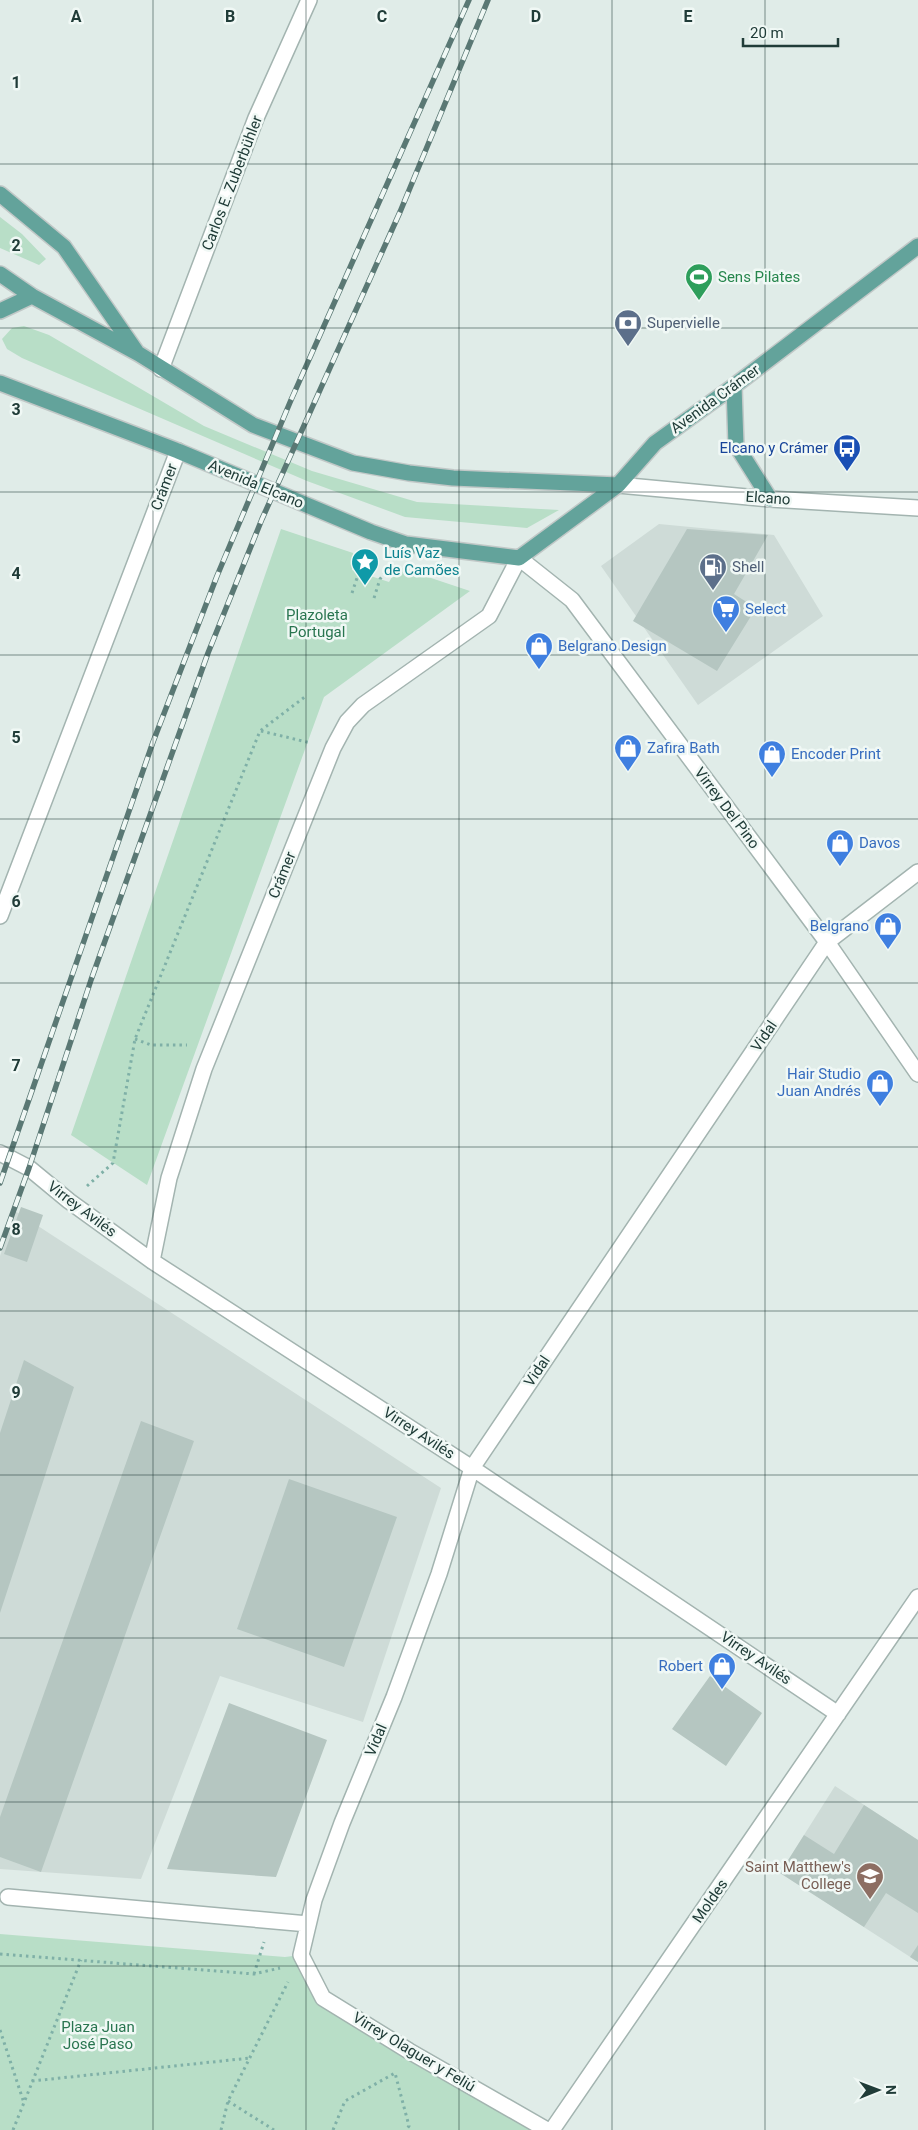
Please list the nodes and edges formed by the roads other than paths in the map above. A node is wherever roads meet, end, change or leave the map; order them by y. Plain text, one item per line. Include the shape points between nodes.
1 (309, 0) edge
2 (0, 194) edge
3 (918, 246) edge
4 (0, 274) edge
5 (32, 296) junction
6 (0, 311) edge
7 (139, 354) junction
8 (161, 369) junction
9 (0, 383) edge
10 (734, 386) junction
11 (178, 451) junction
12 (618, 486) junction
13 (770, 499) junction
14 (918, 508) edge
15 (519, 558) junction
16 (918, 872) edge
17 (0, 916) edge
18 (827, 942) junction
19 (918, 1074) edge
20 (0, 1153) edge
21 (152, 1261) junction
22 (472, 1468) junction
23 (918, 1597) edge
24 (838, 1714) junction
25 (8, 1897) dead end
26 (308, 1924) junction
27 (299, 1959) joint
28 (547, 2130) edge
29 (552, 2130) edge

1 - 8 street, Carlos E. Zuberbühler via 256,118
2 - 7 main road via 64,247
3 - 10 main road, Avenida Crámer
4 - 5 main road
5 - 6 main road
5 - 7 main road
7 - 8 main road
8 - 12 main road via 253,425 353,463 409,474 453,478
9 - 11 main road, Avenida Elcano
10 - 12 main road, Avenida Crámer via 656,443
10 - 13 main road via 736,445
11 - 15 main road, Avenida Elcano via 406,544
11 - 17 street, Crámer
12 - 13 street, Elcano
12 - 15 main road, Avenida Crámer
13 - 14 street, Elcano
15 - 18 street, Virrey Del Pino via 572,600
15 - 21 street, Crámer via 489,616 363,705 347,722 333,748 204,1069 169,1178
16 - 18 street, Vidal
18 - 19 street, Virrey Del Pino
18 - 22 street, Vidal
20 - 21 street, Virrey Avilés via 29,1168
21 - 22 street, Virrey Avilés
22 - 24 street, Virrey Avilés
22 - 26 street, Vidal via 436,1582 394,1697 342,1823
23 - 24 street, Moldes
24 - 29 street, Moldes
25 - 26 street
26 - 27 street, Vidal
27 - 28 street, Virrey Olaguer y Feliú via 323,1998

